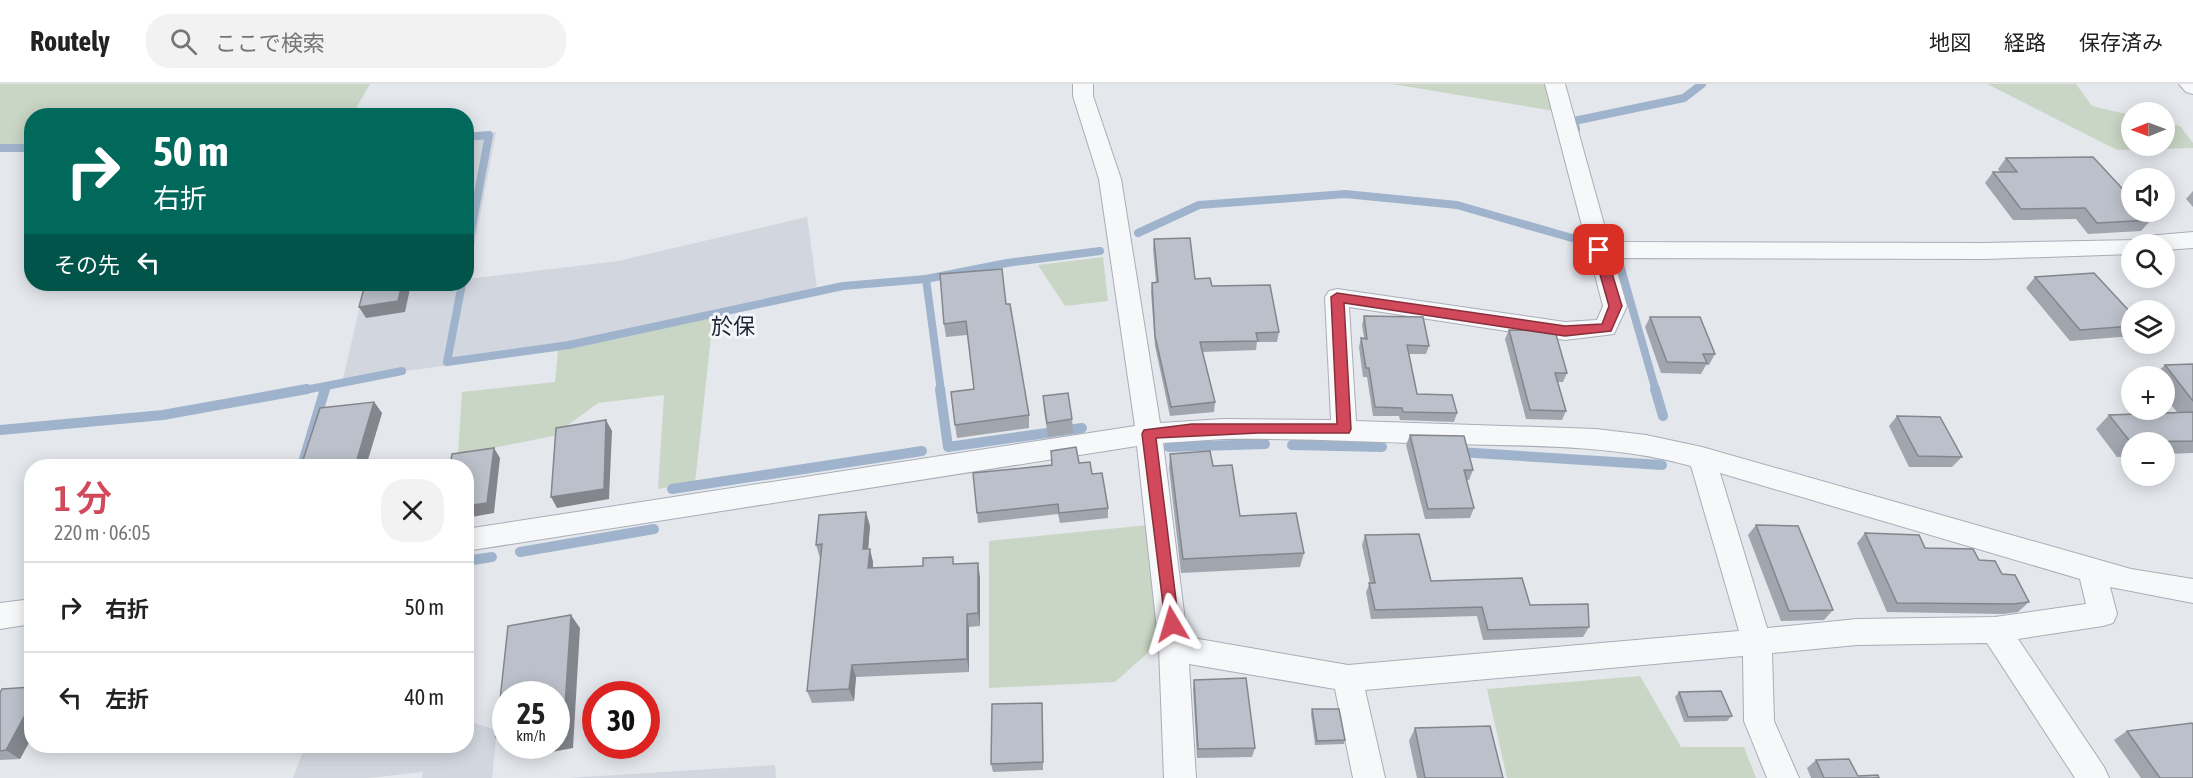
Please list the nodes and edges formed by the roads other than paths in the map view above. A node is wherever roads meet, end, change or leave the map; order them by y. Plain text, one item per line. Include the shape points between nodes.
1 (1083, 84) edge
2 (1555, 84) edge
3 (2189, 84) edge
4 (2193, 88) edge
5 (2193, 240) edge
6 (2175, 242) edge
7 (2121, 246) edge
8 (1599, 250) junction
9 (1344, 429) junction
10 (1149, 434) junction
11 (1702, 457) junction
12 (474, 539) edge
13 (2092, 570) junction
14 (2193, 591) edge
15 (24, 614) edge
16 (1, 621) edge
17 (1995, 630) junction
18 (1757, 642) junction
19 (1174, 648) junction
20 (1348, 678) junction
21 (1180, 778) edge
22 (1369, 778) edge
23 (1783, 778) edge
24 (2093, 778) edge

1 - 10 street via 1083,96 1110,179
2 - 8 street
3 - 4 street
5 - 6 street
7 - 8 street via 1985,251
8 - 9 street via 1616,306 1606,328 1565,331 1337,297
9 - 10 street via 1192,429
9 - 11 street via 1587,437
10 - 12 street
10 - 19 street
11 - 13 street
11 - 18 street
13 - 14 street
13 - 17 street via 2103,614
15 - 16 street
17 - 18 street via 1857,632
17 - 24 street
18 - 20 street
18 - 23 street via 1759,721
19 - 20 street
19 - 21 street
20 - 22 street

